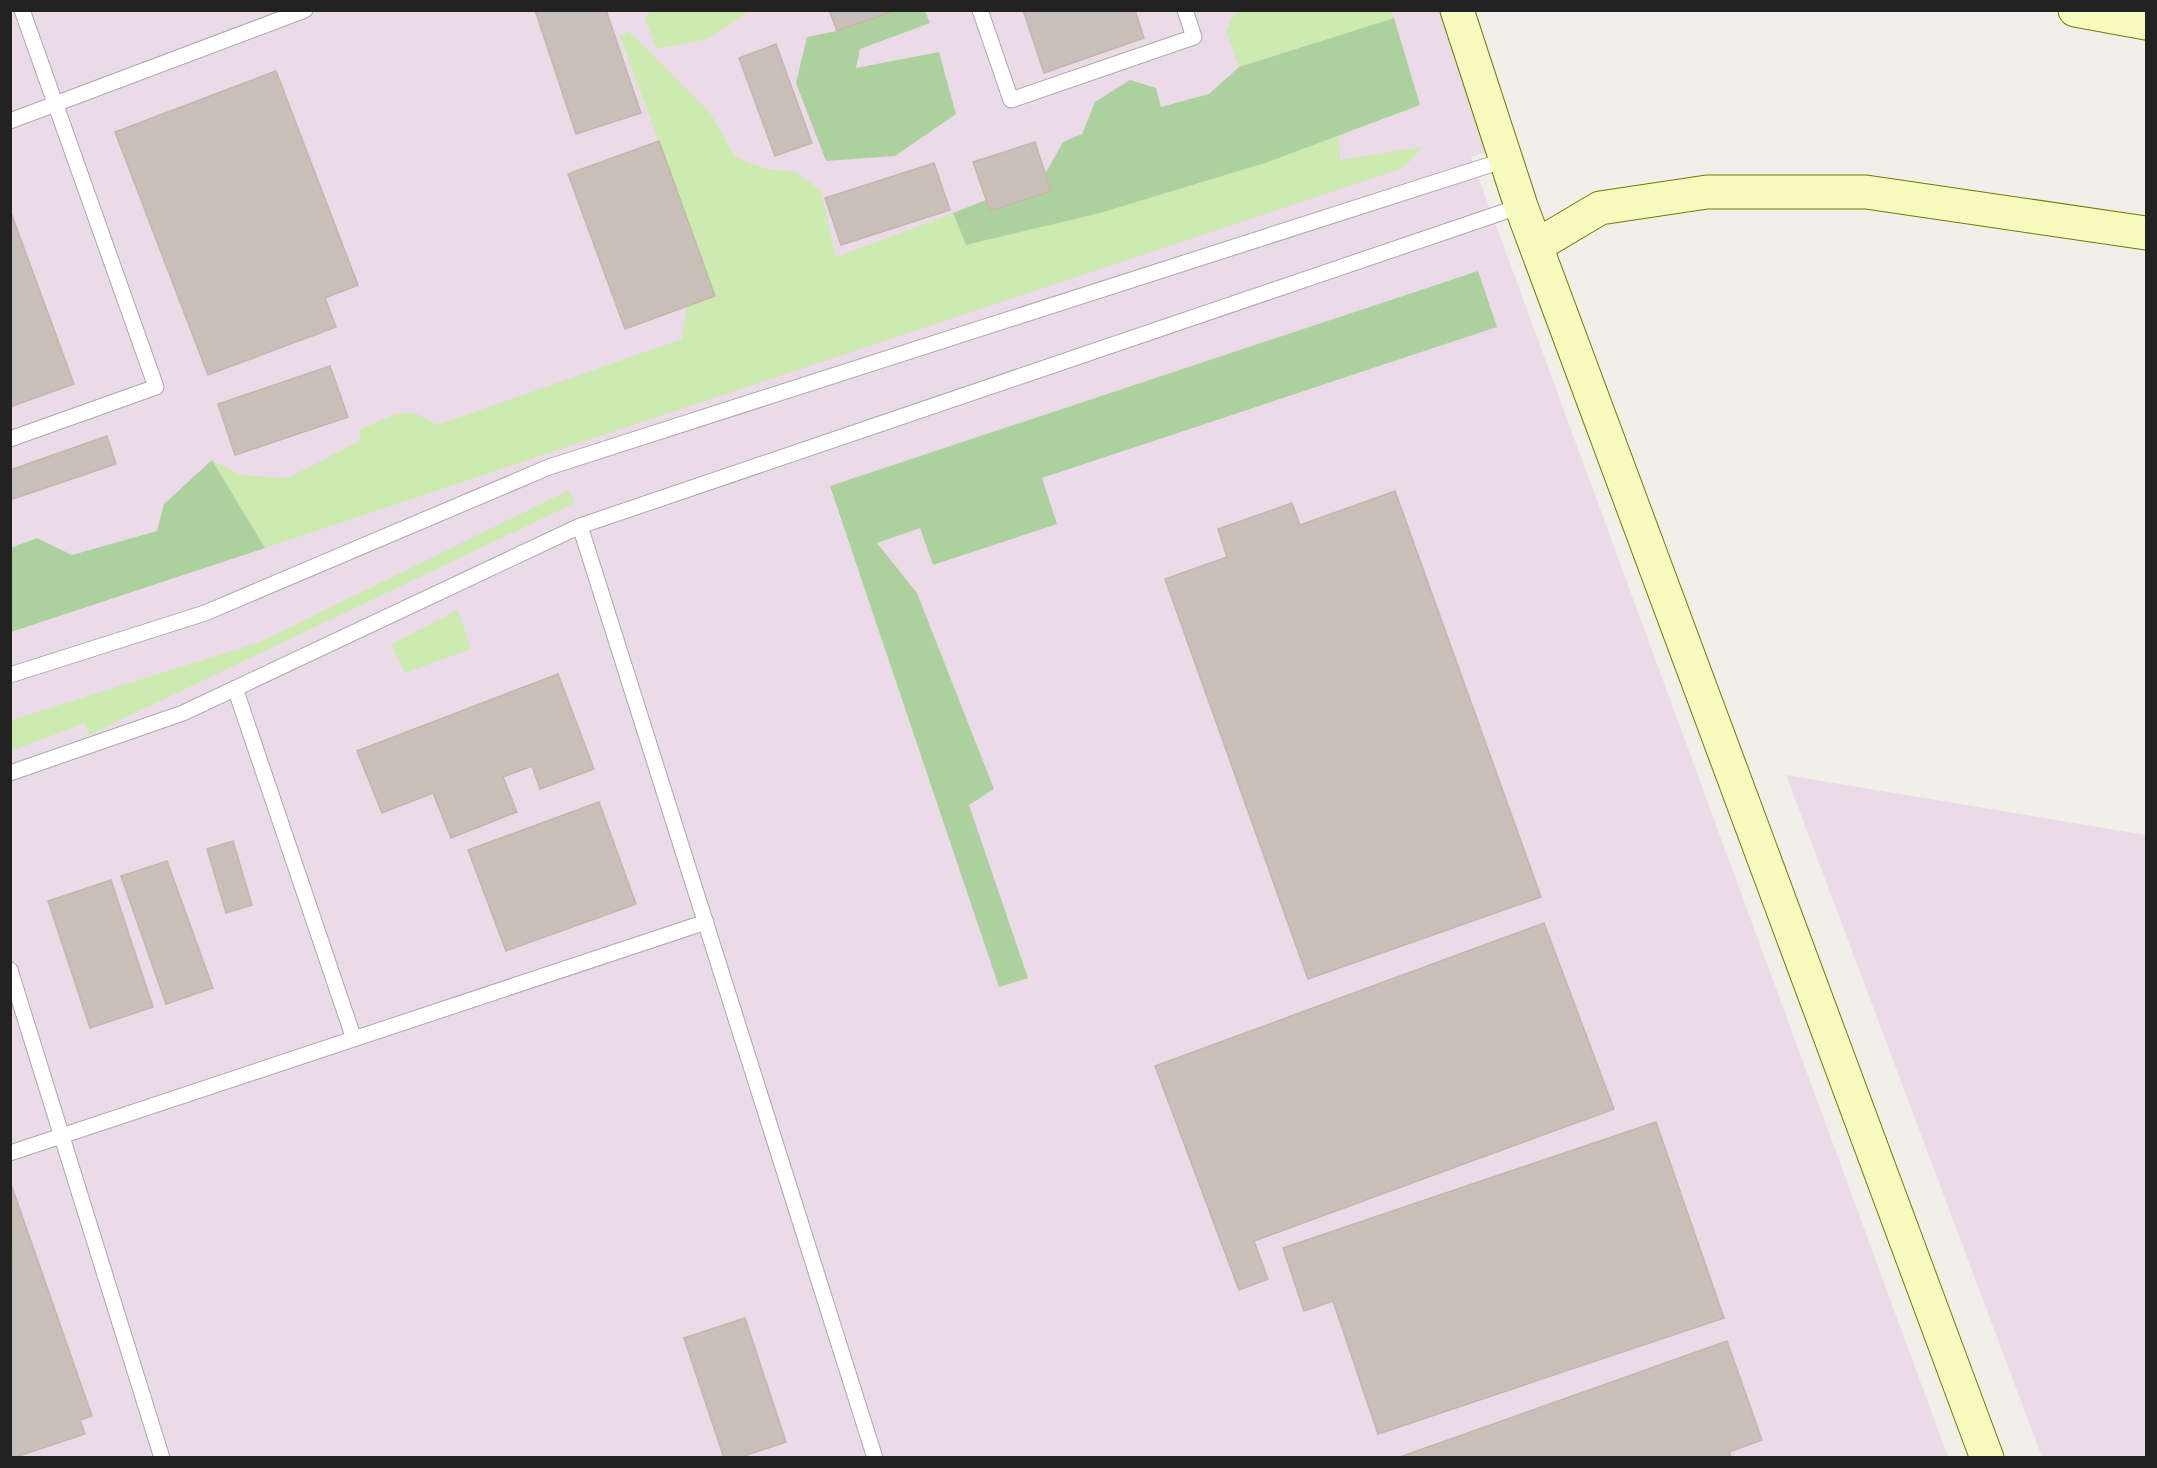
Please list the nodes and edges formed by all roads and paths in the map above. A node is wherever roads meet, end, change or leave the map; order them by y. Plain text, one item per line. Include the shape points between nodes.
1 (22, 10) edge
2 (305, 10) edge
3 (980, 10) edge
4 (1185, 10) edge
5 (2075, 10) edge
6 (1466, 13) edge
7 (2146, 23) edge
8 (55, 104) junction
9 (10, 121) edge
10 (1505, 160) junction
11 (1521, 206) junction
12 (2146, 233) edge
13 (1536, 246) junction
14 (10, 439) edge
15 (580, 526) junction
16 (10, 675) edge
17 (236, 688) junction
18 (10, 773) edge
19 (706, 922) junction
20 (10, 970) edge
21 (354, 1039) junction
22 (62, 1136) junction
23 (10, 1153) edge
24 (162, 1458) edge
25 (875, 1458) edge
26 (1987, 1458) edge

1 - 8 lane
2 - 8 lane
3 - 4 lane via 1011,100 1194,37
5 - 7 street
6 - 10 street
8 - 9 lane
8 - 14 lane via 156,387
10 - 11 street
10 - 16 lane via 549,467 205,613
11 - 13 street
11 - 15 lane
12 - 13 street via 1866,192 1707,192 1600,208
13 - 26 street
15 - 17 lane
15 - 19 lane
17 - 18 lane via 183,713
17 - 21 lane
19 - 21 lane
19 - 25 lane
20 - 22 lane
21 - 22 lane
22 - 23 lane
22 - 24 lane

